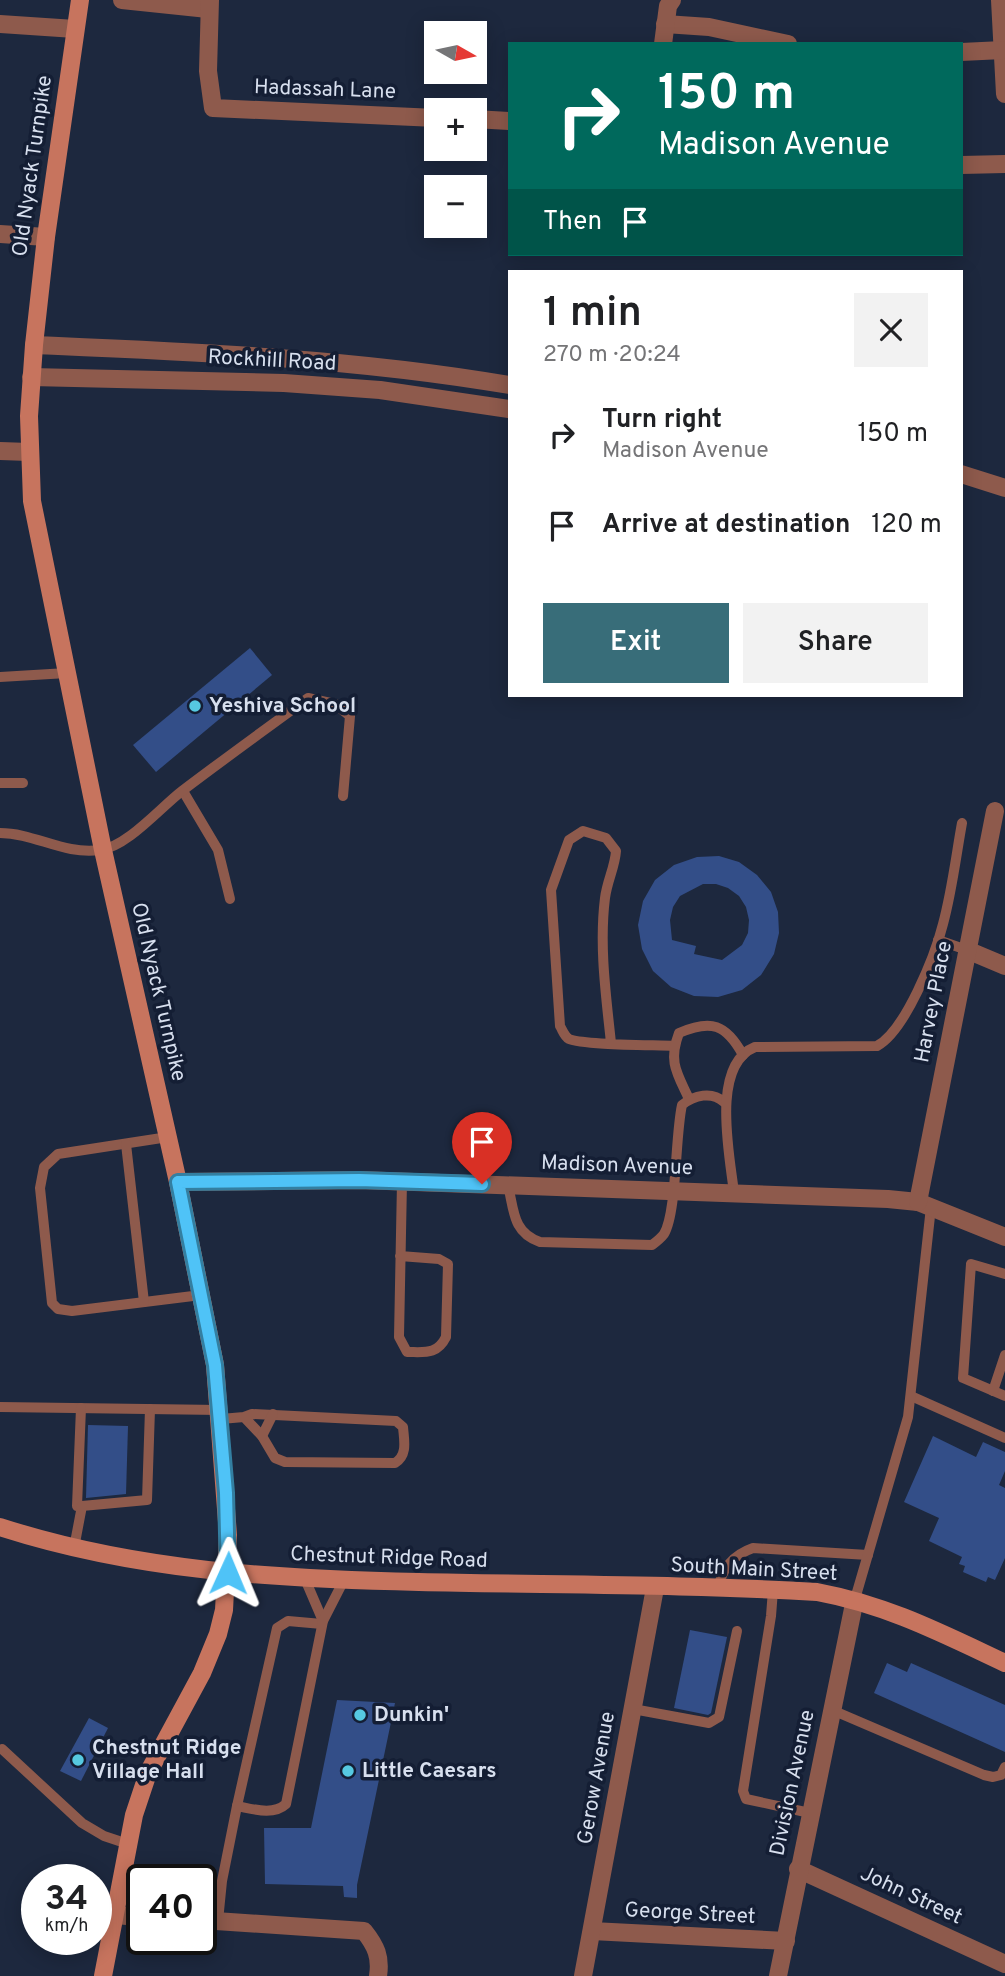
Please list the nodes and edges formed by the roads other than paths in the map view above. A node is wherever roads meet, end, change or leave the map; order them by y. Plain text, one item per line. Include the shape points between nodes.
1 (80, 0) edge
2 (122, 0) edge
3 (672, 0) edge
4 (1000, 0) edge
5 (209, 4) edge
6 (0, 24) edge
7 (665, 24) junction
8 (75, 29) junction
9 (663, 42) edge
10 (779, 42) edge
11 (1003, 50) edge
12 (963, 52) edge
13 (1005, 94) edge
14 (424, 117) edge
15 (487, 120) edge
16 (508, 121) edge
17 (1005, 164) edge
18 (963, 165) edge
19 (0, 234) edge
20 (46, 237) junction
21 (34, 345) junction
22 (31, 377) junction
23 (508, 384) edge
24 (508, 409) edge
25 (0, 451) edge
26 (29, 452) junction
27 (963, 475) edge
28 (1005, 488) edge
29 (67, 673) junction
30 (0, 677) edge
31 (0, 783) edge
32 (23, 783) dead end
33 (183, 791) junction
34 (343, 796) dead end
35 (995, 811) dead end
36 (962, 823) dead end
37 (0, 833) edge
38 (103, 850) junction
39 (230, 899) dead end
40 (938, 940) junction
41 (967, 950) junction
42 (1005, 966) edge
43 (611, 1043) junction
44 (674, 1046) junction
45 (743, 1055) junction
46 (685, 1102) junction
47 (724, 1102) junction
48 (168, 1137) junction
49 (126, 1144) junction
50 (178, 1182) junction
51 (402, 1182) junction
52 (508, 1185) junction
53 (672, 1191) junction
54 (734, 1193) junction
55 (925, 1205) junction
56 (1005, 1237) edge
57 (400, 1256) junction
58 (1005, 1274) edge
59 (201, 1295) junction
60 (144, 1302) junction
61 (1005, 1355) edge
62 (993, 1391) junction
63 (911, 1396) junction
64 (1005, 1396) edge
65 (0, 1407) edge
66 (81, 1408) junction
67 (150, 1409) junction
68 (273, 1414) junction
69 (221, 1415) junction
70 (244, 1417) junction
71 (262, 1436) junction
72 (1005, 1438) edge
73 (82, 1506) junction
74 (0, 1527) edge
75 (74, 1548) junction
76 (868, 1555) junction
77 (228, 1573) junction
78 (305, 1579) junction
79 (344, 1580) junction
80 (655, 1588) junction
81 (718, 1589) junction
82 (773, 1590) junction
83 (855, 1599) junction
84 (323, 1622) junction
85 (737, 1631) dead end
86 (1005, 1663) edge
87 (633, 1709) junction
88 (832, 1710) junction
89 (2, 1749) dead end
90 (1003, 1771) edge
91 (237, 1806) junction
92 (810, 1813) junction
93 (128, 1844) junction
94 (798, 1869) junction
95 (217, 1897) edge
96 (113, 1915) junction
97 (126, 1916) edge
98 (217, 1920) edge
99 (592, 1931) junction
100 (786, 1941) junction
101 (1005, 1964) edge
102 (103, 1976) edge
103 (377, 1976) edge
104 (583, 1976) edge
105 (778, 1976) edge

1 - 8 street, Old Nyack Turnpike
2 - 5 street
3 - 7 street
4 - 11 street
5 - 14 street, Hadassah Lane via 208,71 213,108
6 - 8 street
7 - 9 street
7 - 10 street via 709,27
8 - 20 street, Old Nyack Turnpike
11 - 12 street
11 - 13 street
15 - 16 street
17 - 18 street
19 - 20 street
20 - 21 street, Old Nyack Turnpike
21 - 22 street, Old Nyack Turnpike
21 - 23 street, Rockhill Road via 286,357
22 - 24 street, Rockhill Road via 284,383 380,390
22 - 26 street, Old Nyack Turnpike
25 - 26 street
26 - 29 street, Old Nyack Turnpike via 32,501
27 - 28 street
29 - 30 lane
29 - 38 street, Old Nyack Turnpike
31 - 32 lane
33 - 34 lane via 308,698 335,704 350,716
33 - 38 lane via 140,829
33 - 39 lane via 218,850
35 - 41 street, Harvey Place
36 - 40 lane
37 - 38 lane via 64,850
38 - 48 street, Old Nyack Turnpike
40 - 41 lane
40 - 45 lane via 889,1040 877,1046 755,1047
41 - 42 street
41 - 55 street, Harvey Place
43 - 43 lane via 574,1041 560,1026 551,890 569,840 583,831 606,838 616,850 604,923
43 - 44 lane
44 - 45 lane via 679,1033 701,1024 721,1028
44 - 46 lane
45 - 47 lane
46 - 47 lane via 711,1096
46 - 53 lane
47 - 54 lane
48 - 49 lane
48 - 50 street, Old Nyack Turnpike
49 - 60 lane
49 - 60 lane via 58,1154 44,1167 40,1188 52,1303 58,1310 72,1311
50 - 51 street, Madison Avenue
50 - 59 street, Old Nyack Turnpike
51 - 52 street, Madison Avenue
51 - 57 lane
52 - 53 street, Madison Avenue
52 - 53 lane via 517,1224 525,1237 540,1242 652,1245 663,1235 670,1217
53 - 54 street, Madison Avenue
54 - 55 street, Madison Avenue via 888,1199
55 - 56 street, Madison Avenue
55 - 63 lane
57 - 57 lane via 399,1337 407,1352 433,1352 446,1337 448,1264
58 - 62 lane via 971,1264 963,1378
59 - 60 lane
59 - 69 street, Old Nyack Turnpike
61 - 62 lane
62 - 64 lane
63 - 72 lane
63 - 76 lane
65 - 66 lane
66 - 67 lane
66 - 73 lane via 77,1506
67 - 69 lane
67 - 73 lane via 147,1500
68 - 70 lane
68 - 71 lane
68 - 71 lane via 396,1421 403,1427 405,1446 395,1463 285,1462 275,1458
69 - 70 lane
69 - 77 street, Old Nyack Turnpike
70 - 71 lane
73 - 75 lane
74 - 75 street, Chestnut Ridge Road
75 - 77 street, Chestnut Ridge Road
76 - 81 lane via 753,1548 740,1552 727,1565
76 - 83 lane
77 - 78 street, Chestnut Ridge Road
77 - 93 street, Old Nyack Turnpike via 214,1643 148,1773
78 - 79 street, Chestnut Ridge Road
78 - 84 lane
79 - 80 street, Chestnut Ridge Road
79 - 84 lane
80 - 81 street, South Main Street
80 - 87 street, Gerow Avenue
81 - 82 street, South Main Street
82 - 83 street, South Main Street
82 - 92 lane via 743,1791 746,1799
83 - 86 street, South Main Street via 893,1611
83 - 88 street, Division Avenue
84 - 91 lane via 288,1621 277,1628
84 - 91 lane via 286,1804 270,1811
85 - 87 lane via 719,1717 709,1723
87 - 99 street, Gerow Avenue
88 - 90 lane via 984,1775 993,1777
88 - 92 street, Division Avenue
89 - 93 lane via 82,1823
91 - 95 lane
92 - 94 street, Division Avenue
93 - 96 street, Old Nyack Turnpike
94 - 100 street, Division Avenue
94 - 101 street, John Street
96 - 97 street
96 - 102 street, Old Nyack Turnpike
98 - 103 street via 364,1931 377,1947
99 - 100 street, George Street
99 - 104 street, Gerow Avenue
100 - 105 street, Division Avenue

